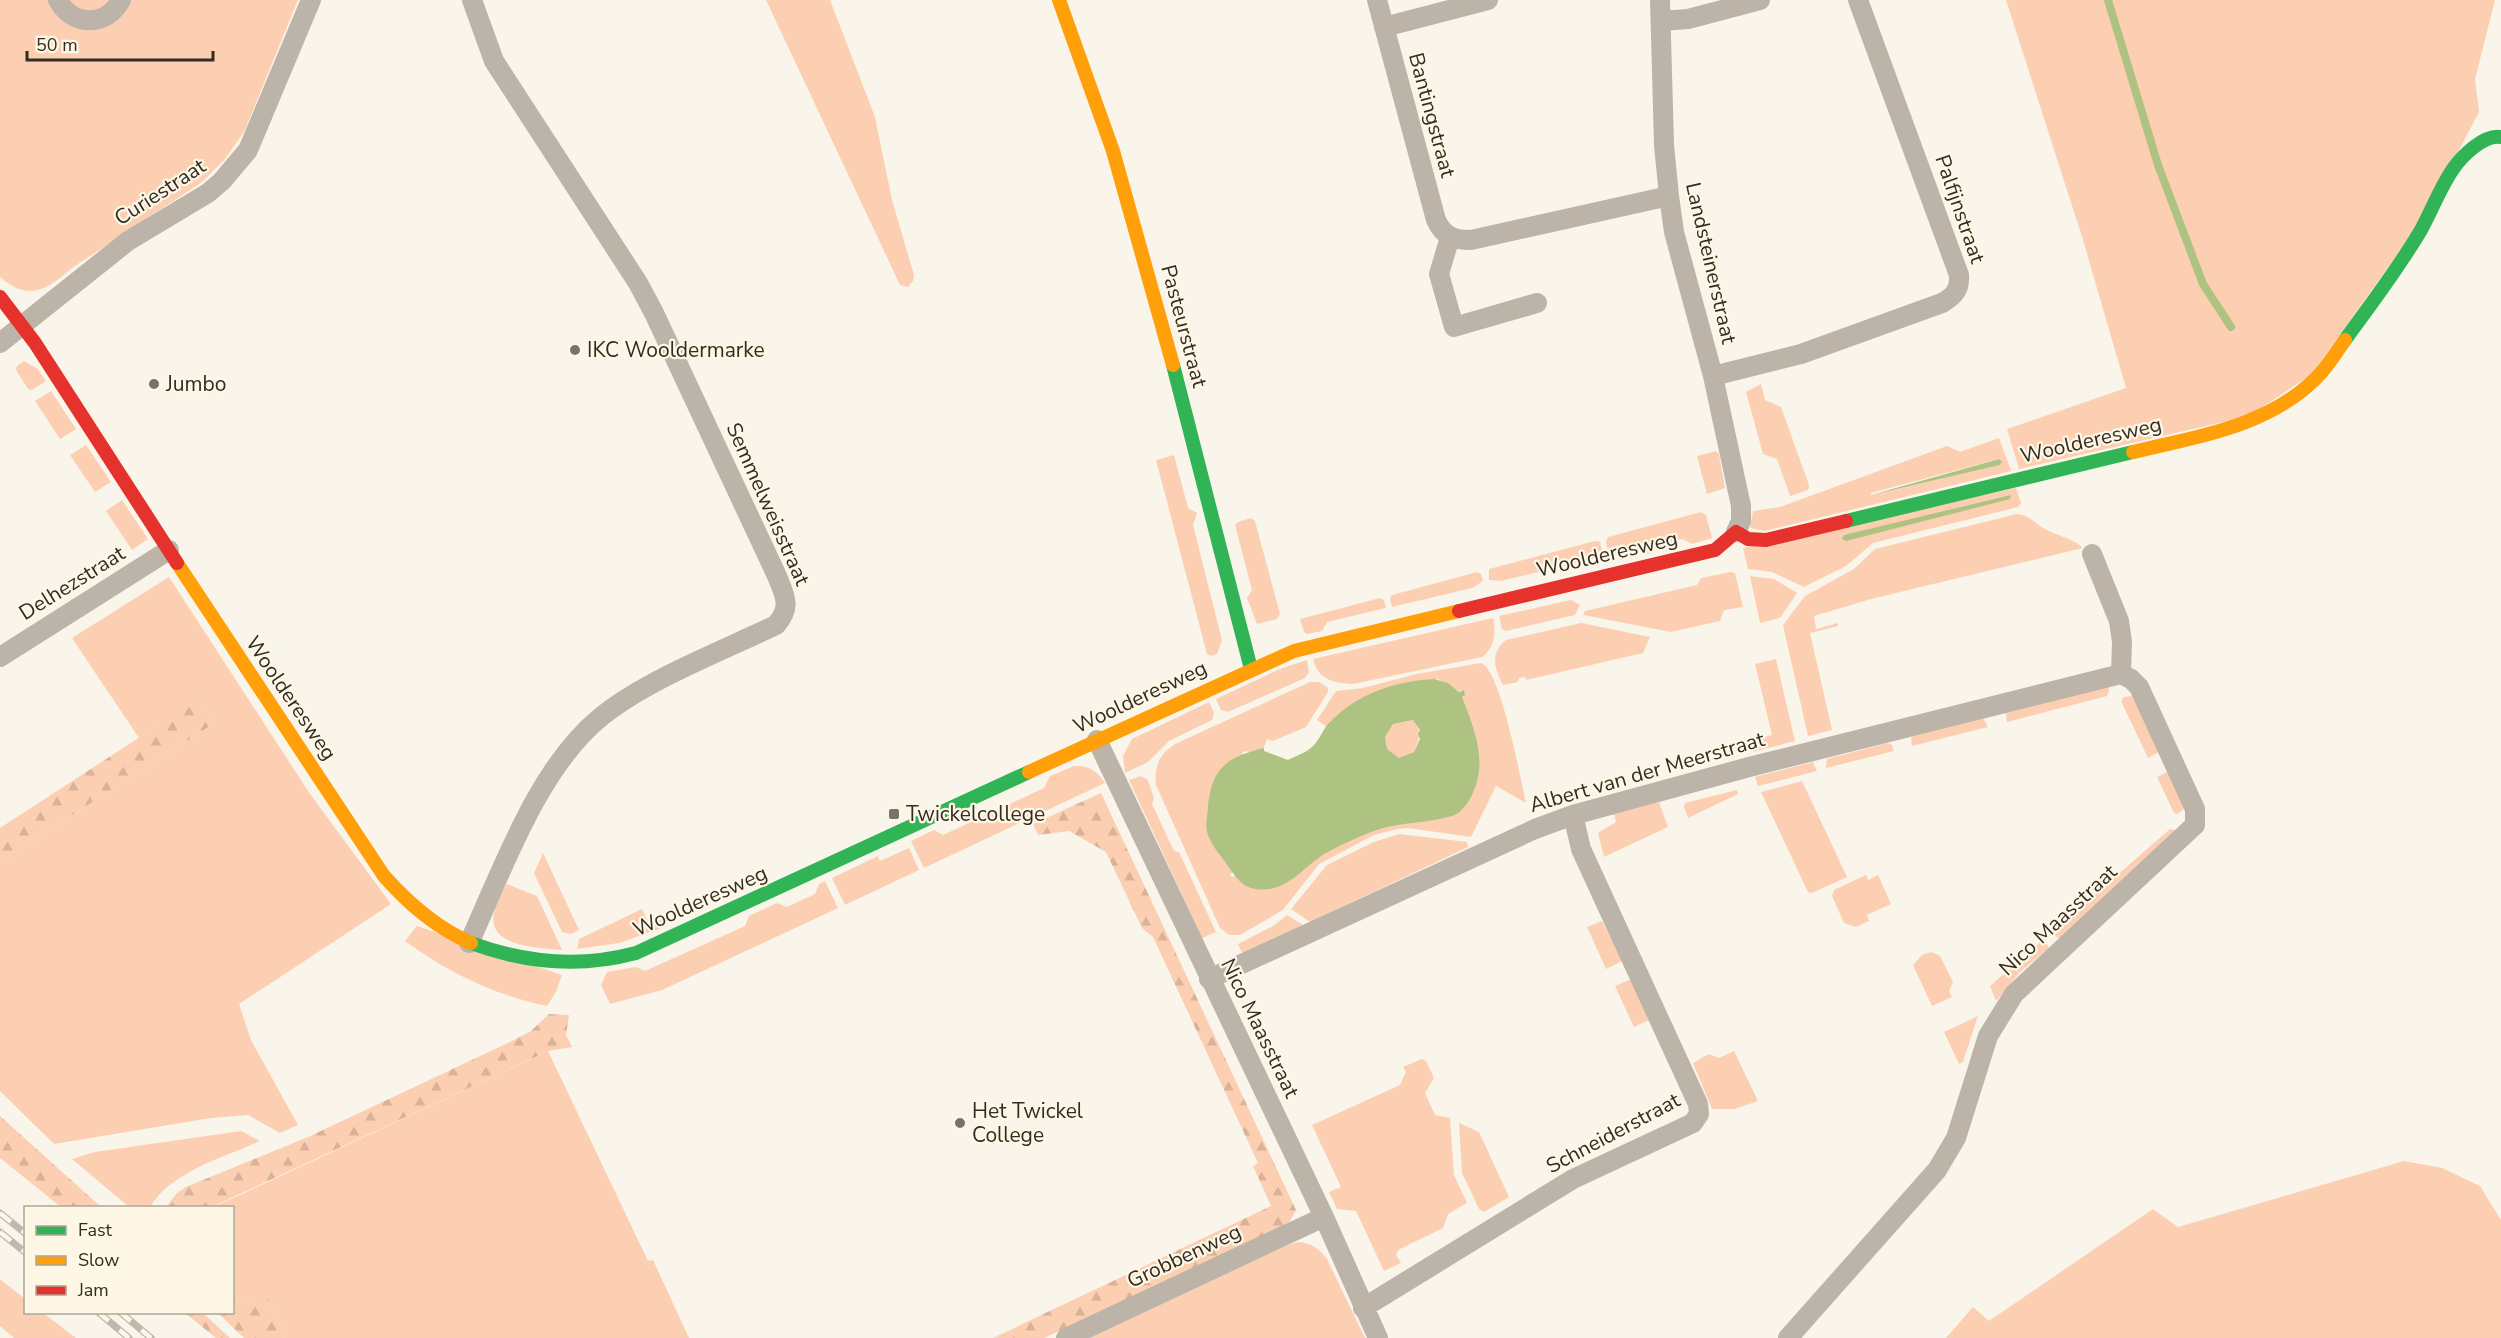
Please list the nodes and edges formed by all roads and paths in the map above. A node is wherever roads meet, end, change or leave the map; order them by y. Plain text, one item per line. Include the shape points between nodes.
1 (58, 0) edge
2 (121, 0) edge
3 (311, 0) edge
4 (472, 0) edge
5 (1059, 0) edge
6 (1377, 0) edge
7 (1488, 0) edge
8 (1660, 0) edge
9 (1760, 0) edge
10 (1858, 0) edge
11 (1662, 21) junction
12 (1384, 27) junction
13 (2501, 137) edge
14 (1669, 196) junction
15 (1450, 237) junction
16 (0, 297) edge
17 (1538, 303) dead end
18 (23, 326) junction
19 (0, 343) edge
20 (1713, 376) junction
21 (1736, 532) junction
22 (170, 550) junction
23 (2092, 554) dead end
24 (0, 657) edge
25 (1251, 669) junction
26 (2121, 674) junction
27 (1097, 740) junction
28 (1573, 815) junction
29 (469, 943) junction
30 (1209, 979) junction
31 (1324, 1217) junction
32 (1363, 1308) junction
33 (1066, 1338) edge
34 (1378, 1338) edge
35 (1788, 1338) edge

1 - 2 street via 71,16 91,21 111,14
3 - 18 street, Curiestraat via 248,150 236,167 208,193 128,241
4 - 29 street, Semmelweisstraat via 494,61 649,303 777,576 786,606 776,625 641,690 604,714 575,743 535,799
5 - 25 street, Pasteurstraat via 1113,150 1180,389
6 - 12 street, Bantingstraat
7 - 12 street
8 - 11 street, Landsteinerstraat
9 - 11 street via 1688,19
10 - 20 street, Palfijnstraat via 1960,284 1952,297 1942,303 1864,333
11 - 14 street, Landsteinerstraat
12 - 15 street, Bantingstraat via 1436,220 1441,231
13 - 21 street, Woolderesweg via 2480,143 2464,156 2421,230 2360,319 2320,374 2283,405 2239,426 1766,540 1748,539
14 - 15 street via 1471,240
14 - 20 street, Landsteinerstraat via 1674,232
15 - 17 street via 1439,274 1454,327
16 - 18 street, Woolderesweg
18 - 19 street, Curiestraat
18 - 22 street, Woolderesweg
20 - 21 street, Landsteinerstraat via 1741,506
21 - 25 street, Woolderesweg via 1715,550 1308,647
22 - 24 street, Delhezstraat
22 - 29 street, Woolderesweg via 384,876 428,917
23 - 26 street via 2119,621
25 - 27 street, Woolderesweg
26 - 28 street, Albert van der Meerstraat
26 - 35 street, Nico Maasstraat via 2139,687 2195,809 2195,825 2013,994 1988,1036 1956,1138 1937,1170
27 - 29 street, Woolderesweg via 636,953 599,961 565,962 531,959
27 - 30 street, Nico Maasstraat
28 - 30 street, Albert van der Meerstraat via 1534,829
28 - 32 street, Schneiderstraat via 1581,849 1698,1104 1699,1114 1693,1123 1573,1179
30 - 31 street, Nico Maasstraat
31 - 32 street, Nico Maasstraat
31 - 33 street, Grobbenweg
32 - 34 street, Nico Maasstraat

